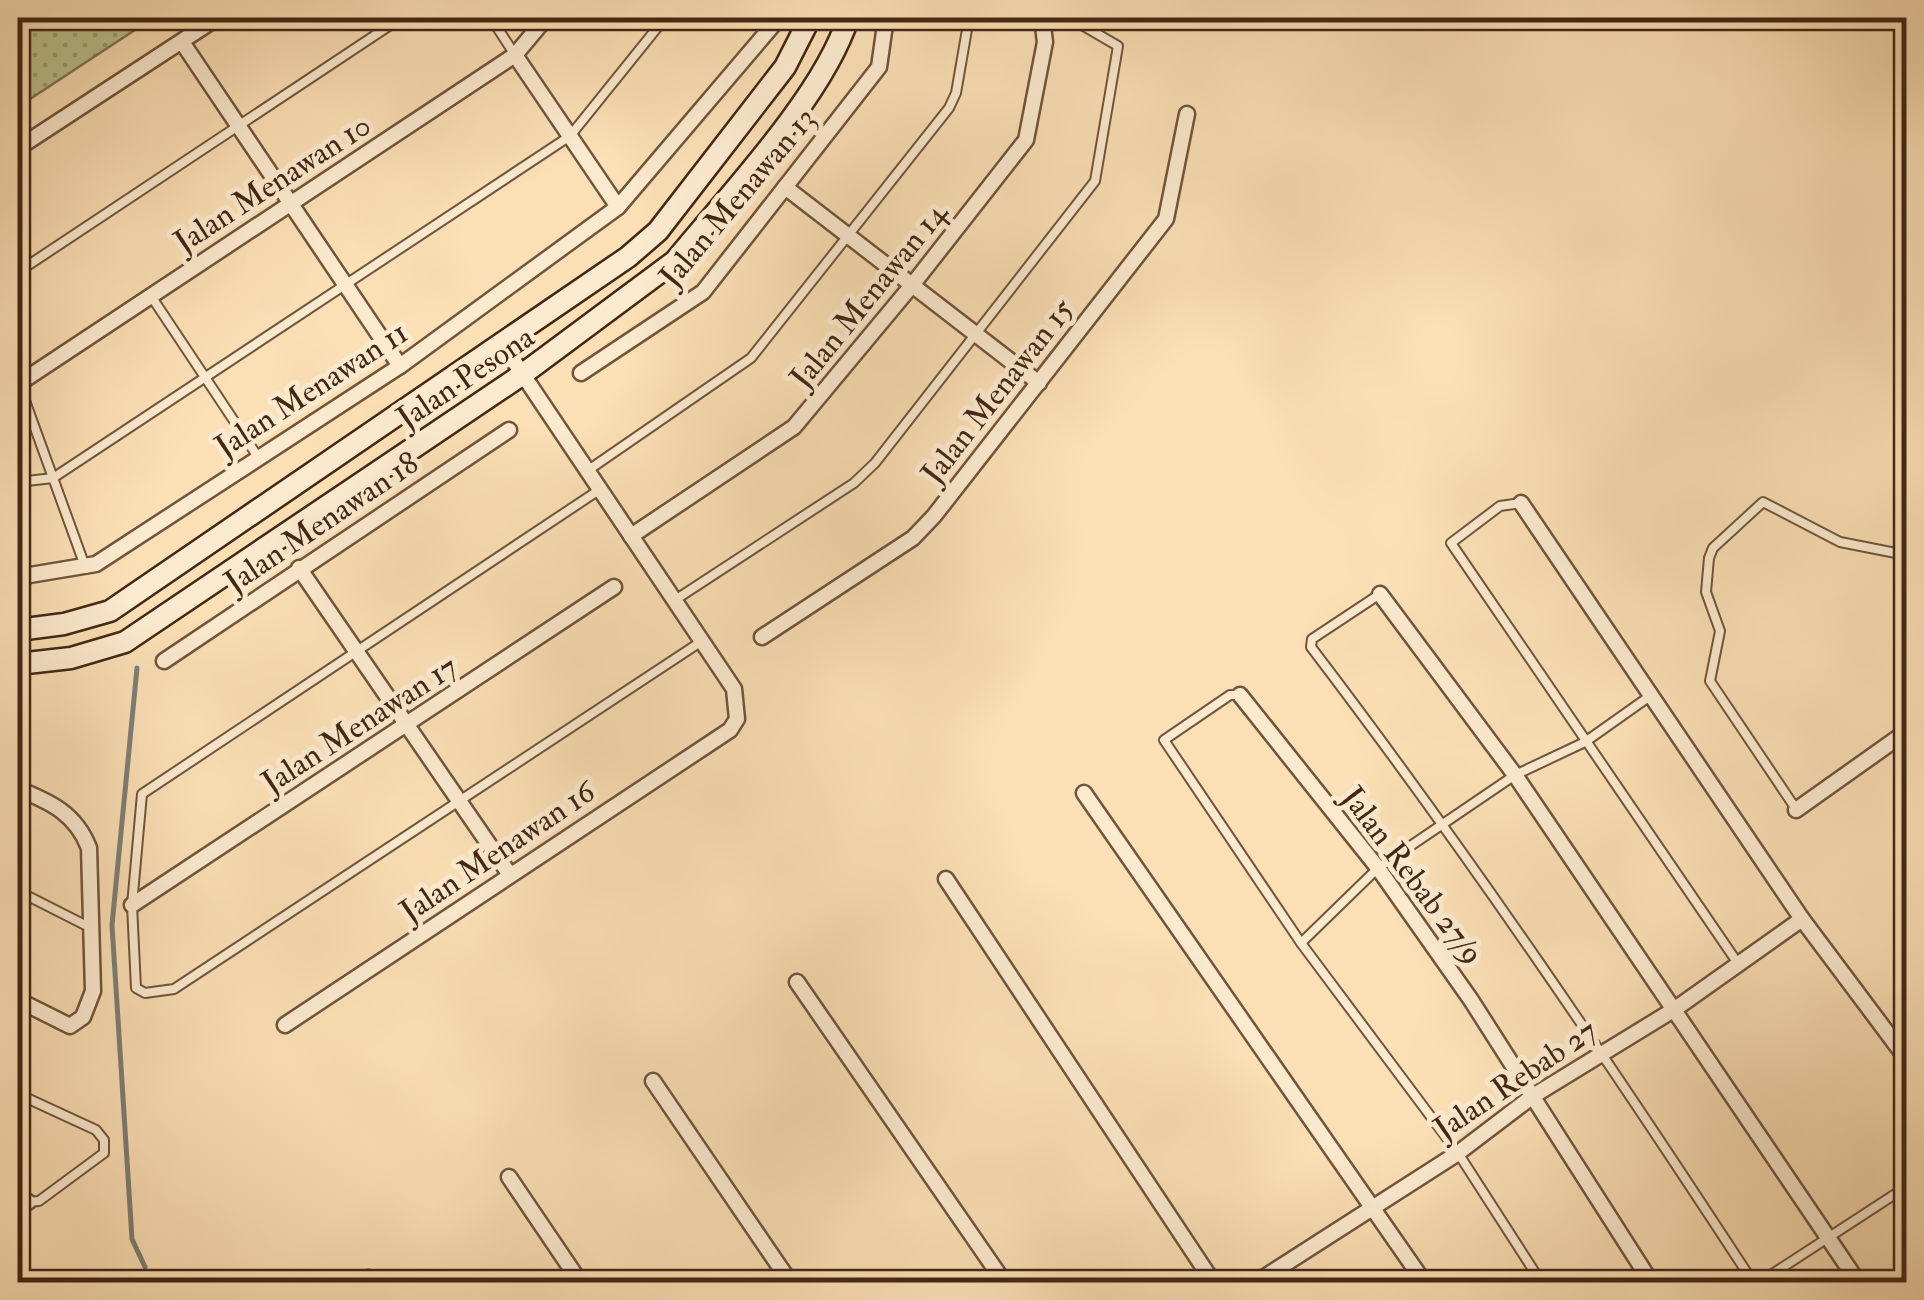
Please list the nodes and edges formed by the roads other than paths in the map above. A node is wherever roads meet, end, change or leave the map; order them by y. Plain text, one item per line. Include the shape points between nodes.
1 (217, 18) edge
2 (401, 18) edge
3 (491, 18) edge
4 (546, 18) edge
5 (665, 18) edge
6 (778, 18) edge
7 (810, 18) edge
8 (848, 18) edge
9 (886, 18) edge
10 (969, 18) edge
11 (1042, 18) edge
12 (1070, 18) edge
13 (182, 42) junction
14 (516, 55) junction
15 (1187, 114) dead end
16 (236, 126) junction
17 (570, 136) junction
18 (18, 148) edge
19 (784, 187) junction
20 (289, 205) junction
21 (618, 207) junction
22 (848, 235) junction
23 (18, 272) edge
24 (913, 284) junction
25 (343, 286) junction
26 (151, 296) junction
27 (975, 334) junction
28 (503, 345) junction
29 (400, 366) junction
30 (581, 373) dead end
31 (523, 374) junction
32 (205, 377) junction
33 (18, 382) edge
34 (1039, 384) junction
35 (509, 430) dead end
36 (258, 457) junction
37 (587, 470) junction
38 (53, 478) junction
39 (18, 482) edge
40 (600, 489) junction
41 (1521, 503) joint
42 (631, 536) junction
43 (1906, 555) edge
44 (299, 568) junction
45 (86, 570) junction
46 (18, 577) edge
47 (614, 587) dead end
48 (1380, 594) joint
49 (674, 600) junction
50 (18, 630) edge
51 (762, 636) dead end
52 (702, 641) junction
53 (355, 650) junction
54 (164, 661) dead end
55 (18, 664) edge
56 (1240, 694) joint
57 (1651, 696) junction
58 (408, 726) junction
59 (1906, 732) edge
60 (1585, 742) junction
61 (1514, 775) junction
62 (18, 789) edge
63 (1084, 793) dead end
64 (460, 801) junction
65 (1796, 810) joint
66 (1444, 822) junction
67 (1378, 868) junction
68 (510, 875) junction
69 (946, 879) dead end
70 (18, 892) edge
71 (132, 904) junction
72 (1802, 918) junction
73 (91, 928) junction
74 (1301, 943) junction
75 (1736, 962) junction
76 (797, 982) dead end
77 (18, 1000) edge
78 (1675, 1009) junction
79 (285, 1025) dead end
80 (1603, 1052) junction
81 (1906, 1058) edge
82 (652, 1081) dead end
83 (18, 1094) edge
84 (1534, 1096) junction
85 (1458, 1153) junction
86 (509, 1177) dead end
87 (1906, 1187) edge
88 (23, 1199) edge
89 (1372, 1204) junction
90 (1827, 1238) junction
91 (580, 1282) edge
92 (790, 1282) edge
93 (1004, 1282) edge
94 (1213, 1282) edge
95 (1257, 1282) edge
96 (1424, 1282) edge
97 (1541, 1282) edge
98 (1651, 1282) edge
99 (1756, 1282) edge
100 (1858, 1282) edge

1 - 13 street
2 - 16 lane
3 - 14 lane
4 - 14 street, Jalan Menawan 10
5 - 17 lane
6 - 21 street, Jalan Menawan 11
7 - 28 street, Jalan Pesona via 784,67 658,231
8 - 31 street, Jalan Pesona via 816,83 675,261
9 - 19 street, Jalan Menawan 13 via 879,67
10 - 22 lane via 954,100
11 - 24 street, Jalan Menawan 14 via 1045,42 1026,140
12 - 27 lane via 1118,46 1100,172
13 - 16 street
13 - 18 street
14 - 17 street
14 - 20 street, Jalan Menawan 10
15 - 34 street, Jalan Menawan 15 via 1166,219
16 - 20 street
16 - 23 lane
17 - 21 street
17 - 25 lane
19 - 22 street
19 - 30 street, Jalan Menawan 13 via 695,300
20 - 25 street
20 - 26 street, Jalan Menawan 10
21 - 29 street, Jalan Menawan 11
22 - 24 street
22 - 37 lane via 751,358
24 - 27 street
24 - 42 street, Jalan Menawan 14 via 794,427
25 - 29 street
25 - 32 lane
26 - 32 lane
26 - 33 street, Jalan Menawan 10
27 - 34 street
27 - 49 lane via 868,471
28 - 31 street
28 - 50 street, Jalan Pesona via 110,611
29 - 36 street, Jalan Menawan 11
31 - 37 street
31 - 55 street, Jalan Pesona via 125,642
32 - 36 lane
32 - 38 lane
33 - 38 lane
34 - 51 street, Jalan Menawan 15 via 913,538
35 - 44 street, Jalan Menawan 18
36 - 45 street, Jalan Menawan 11
37 - 40 street
38 - 39 lane
38 - 45 lane
40 - 42 street
40 - 53 lane
41 - 57 street
41 - 60 lane via 1500,506 1451,544
42 - 49 street
43 - 65 lane via 1840,542 1762,502 1714,548 1706,592 1720,631 1710,681
44 - 53 street
44 - 54 street, Jalan Menawan 18
45 - 46 street, Jalan Menawan 11
47 - 58 street, Jalan Menawan 17
48 - 61 street
48 - 66 lane via 1312,639 1311,647
49 - 52 street
52 - 64 lane
52 - 68 street, Jalan Menawan 16 via 734,689 737,720 730,730
53 - 58 street
53 - 71 lane via 142,794
56 - 67 street, Jalan Rebab 27/9
56 - 74 lane via 1164,740
57 - 60 lane
57 - 72 street
58 - 64 street
58 - 71 street, Jalan Menawan 17
59 - 65 street
60 - 61 lane
60 - 75 lane
61 - 66 lane
61 - 78 street
62 - 73 street via 81,826
63 - 89 street
64 - 68 street
64 - 71 lane via 174,989 136,988
66 - 67 lane
66 - 80 lane
67 - 74 lane
67 - 84 street, Jalan Rebab 27/9
68 - 79 street, Jalan Menawan 16
69 - 94 street
70 - 73 lane
72 - 75 street, Jalan Rebab 27
72 - 81 street
73 - 77 street via 93,991 83,1016 70,1026
74 - 85 lane
75 - 78 street, Jalan Rebab 27
76 - 93 street
78 - 80 street, Jalan Rebab 27
78 - 90 street
80 - 84 street, Jalan Rebab 27
80 - 99 lane
82 - 92 street
83 - 88 lane via 96,1130 104,1140 104,1153 39,1201
84 - 85 street, Jalan Rebab 27
84 - 98 street, Jalan Rebab 27/9
85 - 89 street, Jalan Rebab 27
85 - 97 lane
86 - 91 street
87 - 90 lane
89 - 95 street, Jalan Rebab 27
89 - 96 street
90 - 99 lane
90 - 100 street

